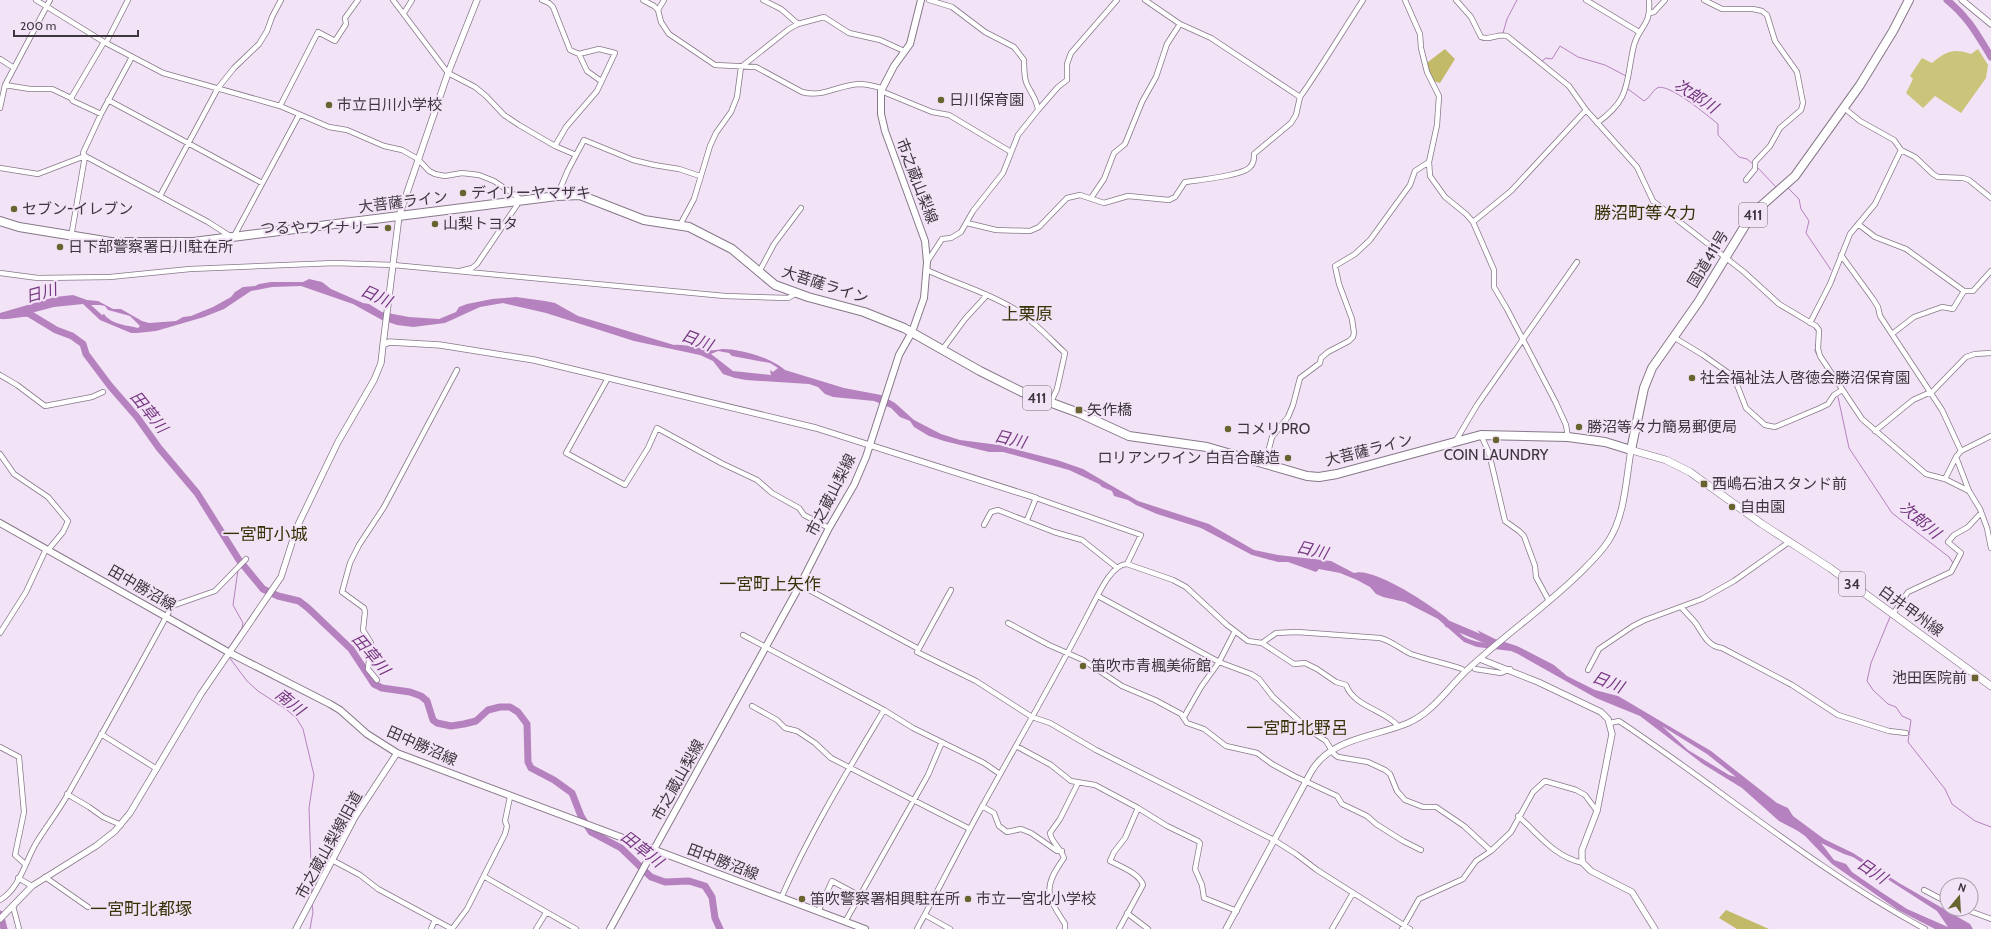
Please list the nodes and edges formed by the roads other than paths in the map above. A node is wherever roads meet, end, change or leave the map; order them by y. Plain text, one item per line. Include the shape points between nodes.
1 (36, 0) edge
2 (50, 0) edge
3 (128, 0) edge
4 (281, 0) edge
5 (358, 0) edge
6 (393, 0) edge
7 (412, 0) edge
8 (477, 0) edge
9 (542, 0) edge
10 (642, 0) edge
11 (664, 0) edge
12 (763, 0) edge
13 (921, 0) edge
14 (929, 0) edge
15 (1117, 0) edge
16 (1145, 0) edge
17 (1363, 0) edge
18 (1405, 0) edge
19 (1456, 0) edge
20 (1586, 0) edge
21 (1649, 0) edge
22 (1665, 0) edge
23 (1704, 0) edge
24 (1909, 0) edge
25 (1962, 0) edge
26 (47, 7) junction
27 (658, 10) junction
28 (404, 13) junction
29 (1650, 13) junction
30 (798, 24) junction
31 (1180, 24) junction
32 (1991, 24) edge
33 (1639, 32) junction
34 (105, 42) junction
35 (904, 51) junction
36 (579, 54) junction
37 (132, 57) junction
38 (0, 59) edge
39 (741, 67) junction
40 (14, 68) junction
41 (448, 73) junction
42 (601, 81) junction
43 (5, 85) junction
44 (218, 88) junction
45 (881, 90) junction
46 (71, 98) junction
47 (1300, 98) junction
48 (108, 100) junction
49 (280, 106) junction
50 (0, 108) edge
51 (1844, 108) junction
52 (1038, 110) junction
53 (1586, 110) junction
54 (101, 114) junction
55 (298, 115) junction
56 (1598, 123) junction
57 (188, 144) junction
58 (555, 146) junction
59 (1901, 150) junction
60 (1011, 152) junction
61 (576, 155) junction
62 (85, 156) junction
63 (418, 159) junction
64 (1428, 162) junction
65 (0, 168) edge
66 (700, 176) junction
67 (1746, 180) dead end
68 (262, 183) junction
69 (160, 196) junction
70 (557, 196) junction
71 (1091, 198) junction
72 (1991, 198) edge
73 (520, 201) junction
74 (801, 208) dead end
75 (399, 216) junction
76 (0, 221) edge
77 (1473, 222) junction
78 (967, 223) junction
79 (1858, 224) junction
80 (680, 225) junction
81 (71, 237) junction
82 (233, 238) junction
83 (1841, 255) junction
84 (1726, 257) junction
85 (927, 262) junction
86 (1577, 262) dead end
87 (393, 265) junction
88 (927, 270) junction
89 (1991, 270) edge
90 (458, 272) junction
91 (759, 272) junction
92 (0, 273) edge
93 (1964, 291) junction
94 (797, 293) junction
95 (987, 295) junction
96 (1810, 322) junction
97 (912, 332) junction
98 (1892, 334) junction
99 (1675, 338) junction
100 (1524, 340) junction
101 (383, 345) junction
102 (942, 350) junction
103 (1991, 353) edge
104 (457, 370) dead end
105 (0, 375) edge
106 (608, 378) junction
107 (1842, 390) junction
108 (103, 392) dead end
109 (1929, 393) junction
110 (1051, 402) junction
111 (1875, 431) junction
112 (1481, 435) junction
113 (1991, 436) edge
114 (1568, 437) junction
115 (1455, 442) junction
116 (869, 444) junction
117 (1631, 450) junction
118 (1961, 451) junction
119 (0, 454) edge
120 (1956, 457) junction
121 (1265, 464) junction
122 (1945, 480) junction
123 (1969, 491) junction
124 (1036, 498) junction
125 (1981, 513) junction
126 (1027, 520) junction
127 (0, 523) edge
128 (984, 525) dead end
129 (828, 528) junction
130 (1789, 542) junction
131 (1991, 548) edge
132 (47, 549) junction
133 (246, 559) dead end
134 (1127, 564) junction
135 (1116, 567) junction
136 (800, 585) junction
137 (951, 590) dead end
138 (1098, 596) junction
139 (1549, 601) junction
140 (1682, 608) junction
141 (1892, 614) junction
142 (166, 616) junction
143 (1008, 623) dead end
144 (1235, 632) junction
145 (0, 633) edge
146 (743, 635) dead end
147 (1262, 643) junction
148 (765, 647) junction
149 (917, 648) junction
150 (228, 653) junction
151 (1068, 653) junction
152 (1482, 657) junction
153 (1219, 662) junction
154 (1462, 669) dead end
155 (1475, 669) dead end
156 (1510, 669) junction
157 (1588, 670) dead end
158 (377, 680) dead end
159 (1991, 686) edge
160 (752, 706) dead end
161 (884, 710) junction
162 (1032, 717) junction
163 (1184, 717) junction
164 (1610, 723) junction
165 (1398, 726) junction
166 (1906, 733) dead end
167 (101, 734) junction
168 (942, 742) junction
169 (1016, 746) junction
170 (0, 748) edge
171 (1332, 750) junction
172 (397, 753) junction
173 (851, 768) junction
174 (157, 769) junction
175 (1000, 774) junction
176 (1306, 781) junction
177 (1078, 783) junction
178 (68, 794) junction
179 (510, 796) junction
180 (912, 801) junction
181 (982, 806) junction
182 (1138, 808) junction
183 (1596, 811) junction
184 (1518, 816) junction
185 (121, 825) junction
186 (970, 829) junction
187 (1274, 840) junction
188 (654, 850) junction
189 (1421, 850) dead end
190 (1062, 851) junction
191 (1491, 851) junction
192 (332, 860) junction
193 (1583, 863) junction
194 (25, 864) junction
195 (45, 877) junction
196 (485, 877) junction
197 (18, 878) junction
198 (32, 886) junction
199 (1924, 890) dead end
200 (1353, 893) junction
201 (860, 896) junction
202 (781, 898) junction
203 (1939, 898) edge
204 (0, 900) edge
205 (13, 906) junction
206 (88, 907) dead end
207 (1237, 911) junction
208 (818, 912) junction
209 (546, 913) junction
210 (1126, 913) junction
211 (925, 915) junction
212 (1979, 915) edge
213 (1991, 919) edge
214 (0, 920) edge
215 (435, 920) junction
216 (845, 922) junction
217 (1403, 928) edge
218 (19, 929) edge
219 (296, 929) edge
220 (432, 929) edge
221 (452, 929) edge
222 (536, 929) edge
223 (576, 929) edge
224 (610, 929) edge
225 (865, 929) edge
226 (917, 929) edge
227 (950, 929) edge
228 (1065, 929) edge
229 (1119, 929) edge
230 (1148, 929) edge
231 (1226, 929) edge
232 (1332, 929) edge
233 (1410, 929) edge
234 (1657, 929) edge
235 (1925, 929) edge

1 - 26 street
2 - 26 street
3 - 34 street
4 - 44 street via 259,44
5 - 49 street via 345,18 346,24 335,42 318,32
6 - 28 street
7 - 28 street
8 - 41 street
9 - 36 street via 553,7 570,50
10 - 27 street
11 - 27 street
12 - 30 street via 781,9
13 - 35 main road via 912,37
14 - 52 street via 952,7 972,24 1014,47 1024,60 1026,83
15 - 52 street via 1072,53 1067,64 1066,80
16 - 31 street
17 - 47 street
18 - 64 street via 1420,34 1427,72 1439,96 1437,124
19 - 53 street via 1471,17 1481,37 1488,39 1507,36 1569,86
20 - 33 street
21 - 29 street
22 - 29 street
23 - 67 street via 1722,10 1753,9 1767,15 1775,40 1797,72 1803,103 1801,110 1780,128 1770,146 1755,162 1755,169
24 - 51 highway, 国道411号 / 411 via 1870,70
25 - 32 street
26 - 34 street
26 - 40 street
27 - 39 street via 661,22 669,34 715,65
28 - 41 street
29 - 33 street via 1647,24
30 - 35 street via 827,17 849,32 880,40
30 - 39 street
31 - 47 street via 1211,38
31 - 71 street via 1167,44 1156,77 1124,144 1114,153 1104,179
33 - 56 street via 1634,45 1630,77 1618,106
34 - 37 street
34 - 46 street
35 - 45 main road
36 - 42 street via 584,66
36 - 42 street via 600,49 614,53
37 - 44 street via 163,73
37 - 48 street
38 - 40 street
39 - 45 street via 756,67 810,94 823,94 859,84
39 - 66 street via 737,97 731,112 716,133
40 - 43 street
41 - 58 street via 475,87 504,115
41 - 63 street
42 - 58 street via 597,91 566,127
43 - 46 street via 52,89
43 - 50 street
44 - 49 street
44 - 57 street
45 - 60 street via 932,112 949,115
45 - 85 main road, 市之蔵山梨線 via 883,126 923,233
46 - 54 street
47 - 71 street via 1291,123 1254,154 1254,161 1249,168 1238,173 1185,182 1175,197 1168,200 1128,196 1104,202
48 - 54 street
48 - 57 street
49 - 55 street
51 - 59 street via 1860,121 1894,140
51 - 84 highway, 国道411号 / 411 via 1795,176 1750,218
52 - 60 street via 1018,135
53 - 56 street
53 - 77 street via 1511,191
54 - 62 street via 83,154
55 - 63 street via 402,150
55 - 68 street
56 - 84 street via 1637,167 1653,201
57 - 68 street
57 - 69 street
58 - 61 street
59 - 72 street via 1915,157 1938,177 1969,180
59 - 79 street via 1875,204
60 - 78 street via 1003,173 973,211
61 - 66 street via 584,140 633,160
61 - 70 street
62 - 65 street via 38,174
62 - 69 street
62 - 81 street
63 - 73 street via 435,174 445,176 462,173 494,180
63 - 75 street
64 - 77 street via 1430,176 1444,197
64 - 121 street via 1415,171 1410,185 1370,240 1355,254 1335,266 1352,319 1353,337 1328,352 1320,363 1300,378 1293,406 1288,417 1272,437
66 - 80 street via 694,199
68 - 82 street
69 - 82 street
70 - 73 highway, 大菩薩ライン / 411
70 - 80 highway, 大菩薩ライン / 411 via 580,195 644,220
71 - 78 street via 1080,195 1067,198 1040,227 1030,231 996,230
73 - 75 highway, 大菩薩ライン / 411
73 - 90 street via 477,264
74 - 91 street via 774,244
75 - 82 highway, 大菩薩ライン / 411
75 - 87 street
76 - 81 highway, 大菩薩ライン / 411 via 19,228
77 - 100 street via 1494,270 1494,287
78 - 85 street via 957,235 942,239
79 - 83 street via 1850,234
79 - 93 street via 1875,237 1906,250
80 - 91 highway, 大菩薩ライン / 411 via 732,249
81 - 82 highway, 大菩薩ライン / 411 via 111,242 193,242
83 - 96 street via 1830,284
83 - 98 street via 1873,298 1880,316
84 - 96 street via 1779,304 1799,318
84 - 99 highway, 国道411号 / 411
85 - 88 main road, 市之蔵山梨線
86 - 100 street
87 - 90 street
87 - 92 street via 335,263 190,270 110,277 38,278
87 - 101 street
88 - 95 street
88 - 97 main road, 市之蔵山梨線 via 924,298
89 - 93 street via 1973,291
90 - 94 street via 725,296 788,298
91 - 94 highway, 大菩薩ライン / 411 via 775,285
93 - 98 street via 1953,309 1942,307 1914,317
94 - 97 highway, 大菩薩ライン / 411 via 864,312
95 - 102 street
95 - 110 street via 1026,316 1065,352 1057,389
96 - 107 street via 1819,330 1820,356
97 - 102 highway, 大菩薩ライン / 411
97 - 116 main road, 市之蔵山梨線 via 899,355
98 - 109 street
99 - 107 street via 1734,377 1746,408 1765,425 1775,427 1820,408
99 - 117 highway, 国道411号 / 411 via 1648,376
100 - 114 street via 1566,425
100 - 115 street
101 - 106 street via 389,342 440,346 534,360
101 - 150 street via 381,363 374,380 338,442 297,527 285,568 276,586
102 - 110 highway, 大菩薩ライン / 411 via 1022,392
103 - 109 street via 1966,357
104 - 158 street via 384,507 359,545 350,563 342,592 364,608 363,630 371,643 368,669
105 - 108 street via 45,406 92,397
106 - 116 street via 816,428
106 - 129 street via 566,453 625,486 657,428 721,464 757,480 772,493 799,508 804,515
107 - 111 street via 1862,419
109 - 111 street via 1913,400
109 - 118 street via 1942,410
110 - 121 highway, 大菩薩ライン / 411 via 1136,438 1208,447
111 - 122 street via 1926,474
112 - 114 highway, 大菩薩ライン / 411
112 - 115 highway, 大菩薩ライン / 411
112 - 139 street via 1489,453 1504,521 1524,536 1535,566 1536,577
113 - 118 street
114 - 117 highway, 大菩薩ライン / 411 via 1605,442
115 - 121 highway, 大菩薩ライン / 411 via 1327,476 1302,475
116 - 124 street
116 - 129 main road, 市之蔵山梨線 via 854,485
117 - 130 main road, 白井甲州線 / 34 via 1678,465
117 - 139 street via 1617,523 1610,540 1595,559
118 - 120 street
119 - 132 street via 14,474 48,497 68,520 63,532
120 - 122 street
120 - 123 street
122 - 123 street
123 - 125 street
124 - 126 street
124 - 134 street via 1141,535
125 - 131 street
125 - 141 street via 1948,542 1961,553 1951,572 1908,592
126 - 128 street via 998,510 991,512
126 - 135 street via 1054,532 1082,540
127 - 132 main road, 田中勝沼線
129 - 136 main road, 市之蔵山梨線
130 - 140 street via 1734,581
130 - 141 main road, 白井甲州線 / 34 via 1830,568
132 - 142 main road, 田中勝沼線
132 - 145 street via 26,592
133 - 142 street via 215,591 172,606
134 - 135 street
134 - 144 street via 1186,587
135 - 138 street
136 - 148 main road, 市之蔵山梨線
136 - 149 street
137 - 149 street
138 - 151 street
138 - 153 street
139 - 152 street
140 - 157 street via 1633,626 1599,649
140 - 166 street via 1697,626 1700,634 1716,648 1722,648 1792,685 1838,715 1889,731
141 - 159 main road, 白井甲州線 / 34
142 - 150 main road, 田中勝沼線
142 - 167 street
143 - 151 street
144 - 147 street via 1248,641
144 - 153 street
146 - 148 street
147 - 154 street via 1276,633 1298,632 1380,638 1389,640 1402,650
147 - 165 street via 1294,664 1305,663 1336,682 1346,685 1348,691 1358,699 1376,712 1386,715
148 - 161 street
148 - 188 main road, 市之蔵山梨線
149 - 162 street via 916,652 976,681
150 - 172 main road, 田中勝沼線 via 335,707 367,734
150 - 174 street via 193,706
151 - 162 street
151 - 163 street via 1122,686 1155,700
152 - 156 street
152 - 165 street via 1427,712
153 - 163 street
153 - 171 street via 1259,679 1273,697 1308,729 1326,741
155 - 156 street via 1501,673
156 - 164 street via 1601,712
160 - 173 street via 777,720 785,728 797,731 831,758
161 - 168 street
161 - 173 street
162 - 169 street
162 - 187 street via 1050,723 1096,750
163 - 176 street via 1187,723 1204,729 1226,746 1257,753 1272,764
164 - 183 street via 1612,734
164 - 235 street via 1618,721 1668,753 1738,808 1810,858 1861,892
165 - 171 street
167 - 174 street
167 - 178 street
168 - 175 street
168 - 180 street via 928,775
169 - 175 street
169 - 177 street
170 - 194 street via 19,757 24,812 15,855
171 - 176 street via 1314,765
171 - 191 street via 1338,757 1368,762 1385,770 1405,800 1423,807 1436,807 1464,826
172 - 179 main road, 田中勝沼線
172 - 192 street, 市之蔵山梨線旧道 via 354,817
173 - 180 street
173 - 202 street via 821,816
174 - 185 street
175 - 181 street
176 - 187 street
176 - 189 street via 1337,796 1342,804 1367,816
177 - 182 street via 1095,786
177 - 190 street via 1050,833
178 - 185 street via 103,818
178 - 194 street
179 - 188 main road, 田中勝沼線
179 - 196 street via 505,834
180 - 186 street
180 - 201 street
181 - 186 street
181 - 190 street via 994,813 999,826 1007,832 1021,829 1057,851
182 - 207 street via 1198,841 1200,844 1194,869 1202,885 1204,898
182 - 210 street via 1125,838 1110,861 1142,880 1143,885
183 - 184 street via 1585,795 1545,781 1533,792
183 - 193 street via 1582,850
184 - 191 street via 1511,832
184 - 193 street via 1537,832 1550,848 1566,858
185 - 195 street via 96,846
186 - 211 street
187 - 200 street
187 - 207 street
188 - 202 main road, 田中勝沼線
188 - 224 main road, 市之蔵山梨線
190 - 228 street via 1064,858 1053,872 1048,885
191 - 217 street via 1476,861 1463,879 1419,899
192 - 215 street
192 - 219 street, 市之蔵山梨線旧道
193 - 234 street via 1591,871 1632,892
194 - 197 street
195 - 198 street
195 - 206 street
196 - 209 street
196 - 221 street
197 - 198 street
197 - 204 street via 8,896
198 - 205 street
199 - 203 street
200 - 217 street
200 - 232 street
201 - 208 street via 832,881
201 - 216 street
202 - 208 main road, 田中勝沼線
205 - 214 street
205 - 218 street
207 - 231 street
208 - 216 main road, 田中勝沼線
209 - 222 street
209 - 223 street
210 - 229 street
210 - 230 street
211 - 226 street
211 - 227 street
212 - 213 street
215 - 220 street
215 - 221 street
216 - 225 main road, 田中勝沼線
217 - 233 street

